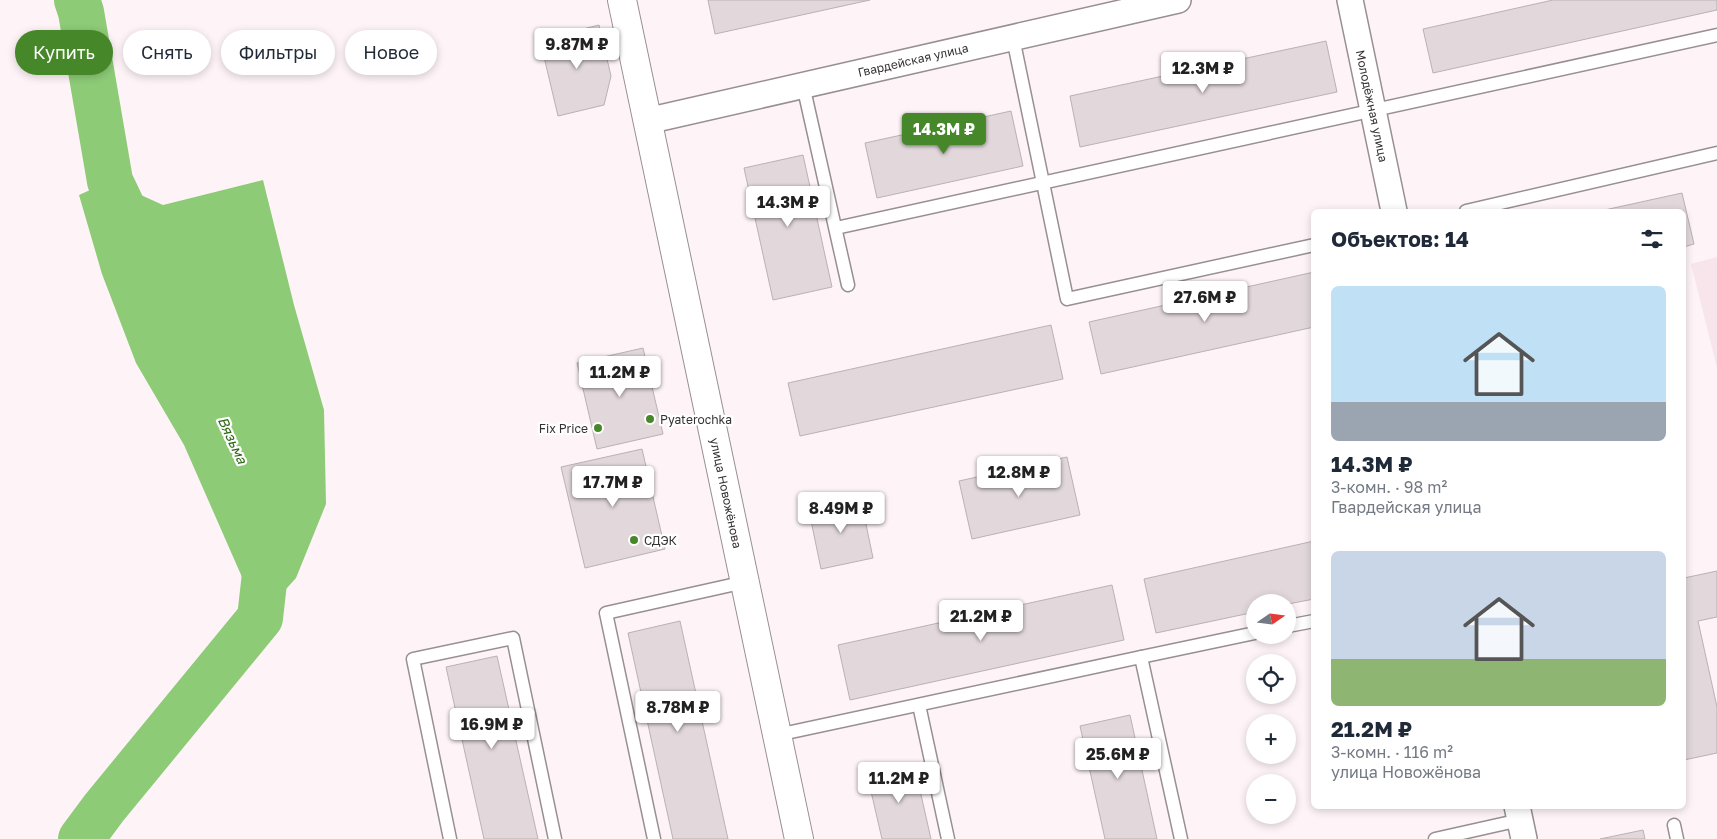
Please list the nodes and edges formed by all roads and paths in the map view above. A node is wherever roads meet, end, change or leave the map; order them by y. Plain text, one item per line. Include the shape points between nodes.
1 (622, 0) edge
2 (1178, 0) edge
3 (1350, 0) edge
4 (1717, 35) edge
5 (1013, 38) junction
6 (803, 85) junction
7 (1373, 110) junction
8 (647, 121) junction
9 (1717, 153) edge
10 (1043, 182) junction
11 (1394, 209) edge
12 (1475, 209) edge
13 (836, 228) junction
14 (1311, 246) edge
15 (848, 285) dead end
16 (745, 582) junction
17 (1311, 621) edge
18 (1296, 624) edge
19 (1246, 635) edge
20 (1141, 657) junction
21 (920, 705) junction
22 (777, 736) junction
23 (1521, 822) edge
24 (1674, 825) dead end
25 (450, 839) edge
26 (554, 839) edge
27 (654, 839) edge
28 (799, 839) edge
29 (948, 839) edge
30 (1181, 839) edge
31 (1435, 839) edge
32 (1677, 839) edge

1 - 8 street, улица Новожёнова
2 - 5 street, Гвардейская улица
3 - 7 street, Молодёжная улица
4 - 7 lane
5 - 6 street, Гвардейская улица
5 - 10 lane
6 - 8 street, Гвардейская улица
6 - 13 lane
7 - 10 lane
7 - 11 street, Молодёжная улица
8 - 16 street, улица Новожёнова
9 - 12 lane
10 - 13 lane
10 - 14 lane via 1067,299
13 - 15 lane
16 - 22 street, улица Новожёнова
16 - 27 lane via 606,612
17 - 18 lane
19 - 20 lane
20 - 21 lane
20 - 30 lane
21 - 22 lane
21 - 29 lane
22 - 28 street, улица Новожёнова
23 - 31 lane
24 - 32 lane
25 - 26 lane via 412,659 513,638

